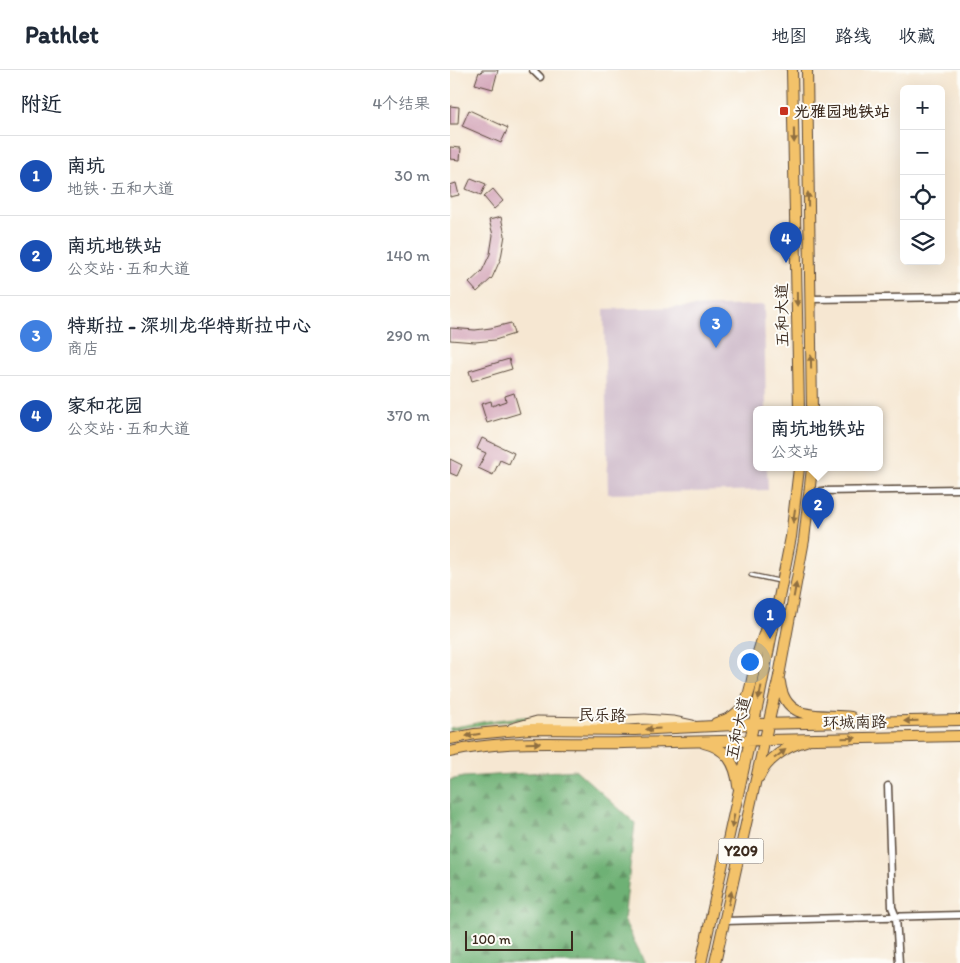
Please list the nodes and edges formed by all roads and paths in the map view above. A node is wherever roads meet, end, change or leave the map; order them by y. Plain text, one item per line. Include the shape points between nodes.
1 (533, 70) edge
2 (792, 70) edge
3 (807, 70) edge
4 (540, 78) dead end
5 (960, 297) edge
6 (810, 299) junction
7 (799, 406) edge
8 (812, 406) edge
9 (799, 471) edge
10 (812, 471) edge
11 (960, 489) edge
12 (822, 491) dead end
13 (751, 575) dead end
14 (781, 581) junction
15 (779, 676) junction
16 (960, 720) edge
17 (872, 722) junction
18 (754, 724) junction
19 (768, 724) junction
20 (702, 727) junction
21 (501, 731) junction
22 (960, 736) edge
23 (872, 737) junction
24 (817, 738) junction
25 (450, 739) edge
26 (751, 739) junction
27 (765, 739) junction
28 (695, 741) junction
29 (450, 752) edge
30 (755, 784) junction
31 (888, 786) dead end
32 (738, 800) junction
33 (960, 915) edge
34 (896, 917) junction
35 (725, 921) junction
36 (701, 963) edge
37 (715, 963) edge
38 (899, 963) edge

1 - 4 street
2 -> 7 main road, 五和大道
6 -> 3 main road, 五和大道
5 - 6 street
8 -> 6 main road, 五和大道
9 -> 14 main road, 五和大道 / Y209 via 791,537
15 -> 10 main road, 五和大道 / Y209 via 804,540
11 - 12 street
13 - 14 lane
14 -> 18 main road, 五和大道 / Y209
14 - 20 main road via 758,650 746,701 732,717
15 - 17 main road via 784,699 800,712
15 - 19 main road, 五和大道 / Y209
16 -> 17 main road, 环城南路
17 - 19 main road, 环城南路
17 - 23 main road
18 - 19 main road, 环城南路
18 - 20 main road, 民乐路
18 - 26 main road, 五和大道 / Y209
19 - 27 main road, 五和大道 / Y209
20 -> 21 main road, 民乐路
20 - 21 main road via 645,718 607,717 537,721
21 -> 25 main road, 民乐路
22 - 23 main road, 环城南路
24 -> 23 main road, 环城南路
24 - 27 main road, 环城南路
30 -> 24 main road via 761,772 777,756 788,748
26 - 27 main road, 环城南路
26 - 28 main road, 民乐路
26 - 32 main road, 五和大道 / Y209
27 - 30 main road, 五和大道 / Y209
29 -> 28 main road, 民乐路 via 521,744
28 - 32 main road via 716,747 728,756 737,778
35 -> 30 main road, 五和大道 / Y209
31 - 34 street via 892,907
32 -> 36 main road, 五和大道 / Y209
33 - 34 street
34 - 35 street
34 - 38 street
35 - 37 main road, 五和大道 / Y209

